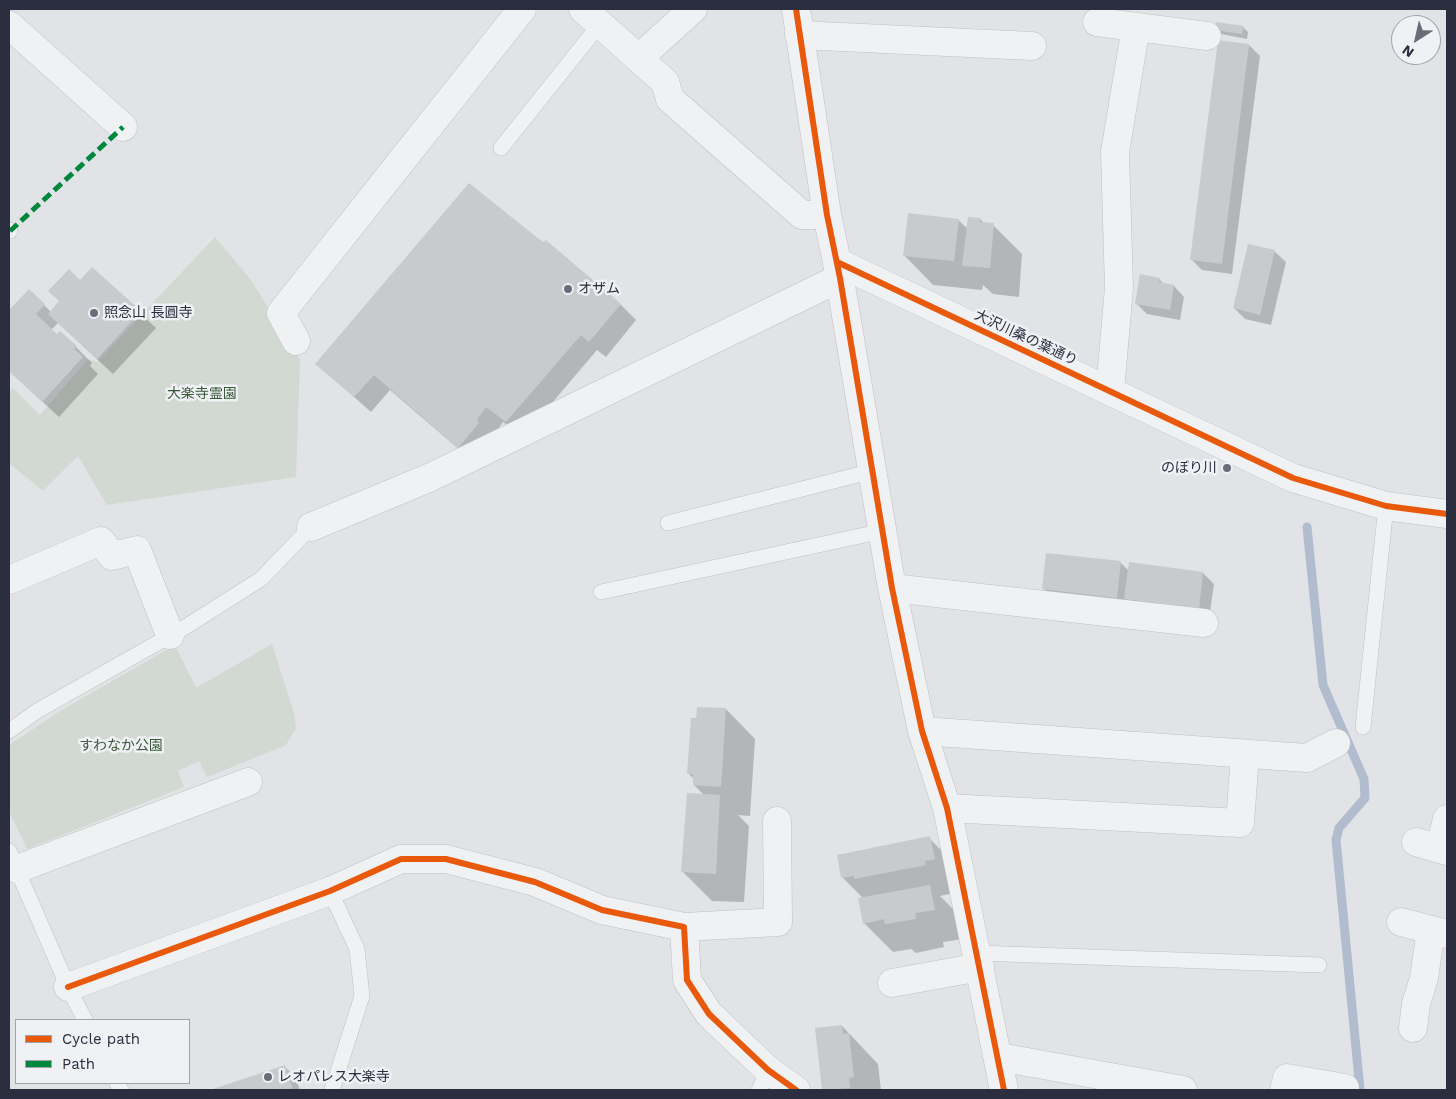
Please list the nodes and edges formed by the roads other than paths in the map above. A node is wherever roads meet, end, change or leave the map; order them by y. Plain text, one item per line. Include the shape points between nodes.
1 (522, 9) edge
2 (693, 9) edge
3 (796, 9) edge
4 (591, 16) edge
5 (1097, 22) dead end
6 (9, 25) edge
7 (1136, 27) junction
8 (799, 36) junction
9 (1207, 36) dead end
10 (1032, 46) dead end
11 (639, 58) junction
12 (123, 126) dead end
13 (501, 148) dead end
14 (827, 215) junction
15 (839, 270) junction
16 (296, 341) dead end
17 (1110, 391) junction
18 (873, 471) junction
19 (1386, 506) junction
20 (1447, 514) edge
21 (668, 523) dead end
22 (311, 527) joint
23 (883, 531) junction
24 (9, 580) edge
25 (892, 588) junction
26 (601, 592) dead end
27 (1204, 623) dead end
28 (170, 635) junction
29 (1363, 727) dead end
30 (9, 731) edge
31 (922, 731) junction
32 (1336, 743) dead end
33 (1245, 754) junction
34 (248, 782) dead end
35 (947, 808) junction
36 (1447, 819) edge
37 (777, 821) dead end
38 (1434, 847) edge
39 (13, 860) edge
40 (330, 891) junction
41 (1401, 922) dead end
42 (684, 927) junction
43 (1439, 932) edge
44 (979, 960) junction
45 (1319, 965) dead end
46 (892, 983) dead end
47 (68, 987) junction
48 (84, 1019) edge
49 (1412, 1028) dead end
50 (999, 1057) junction
51 (764, 1080) edge
52 (1345, 1088) dead end
53 (332, 1090) edge
54 (796, 1090) edge
55 (1004, 1090) edge
56 (1183, 1090) edge
57 (1284, 1090) edge

1 - 16 street via 281,313
2 - 11 street
3 - 8 street
4 - 11 street
4 - 13 lane
5 - 7 street
6 - 12 street
7 - 9 street
7 - 17 street via 1116,152 1119,288
8 - 10 street
8 - 14 street
11 - 14 street via 665,82 670,99 802,214
14 - 15 street
15 - 17 street, 大沢川桑の葉通り
15 - 18 street
15 - 22 street via 439,474
17 - 19 street, 大沢川桑の葉通り via 1293,478
18 - 21 lane
18 - 23 street
19 - 20 street, 大沢川桑の葉通り
19 - 29 lane
22 - 28 lane via 261,579
23 - 25 street
23 - 26 lane
24 - 28 street via 101,541 112,556 137,550
25 - 27 street
25 - 31 street
28 - 30 lane via 37,711
31 - 33 street
31 - 35 street
32 - 33 street via 1307,758
33 - 35 street via 1240,823
34 - 39 street
35 - 44 street
36 - 38 street
37 - 42 street via 778,922
39 - 47 lane
40 - 42 street via 401,859 446,859 535,882 602,910
40 - 47 street
40 - 53 lane via 357,949 362,996
41 - 43 street
42 - 51 street via 687,980 708,1014
43 - 49 street via 1416,1004
44 - 45 lane
44 - 46 street
44 - 50 street
47 - 48 lane
50 - 55 street
50 - 56 street
51 - 54 street
52 - 57 street via 1287,1078

